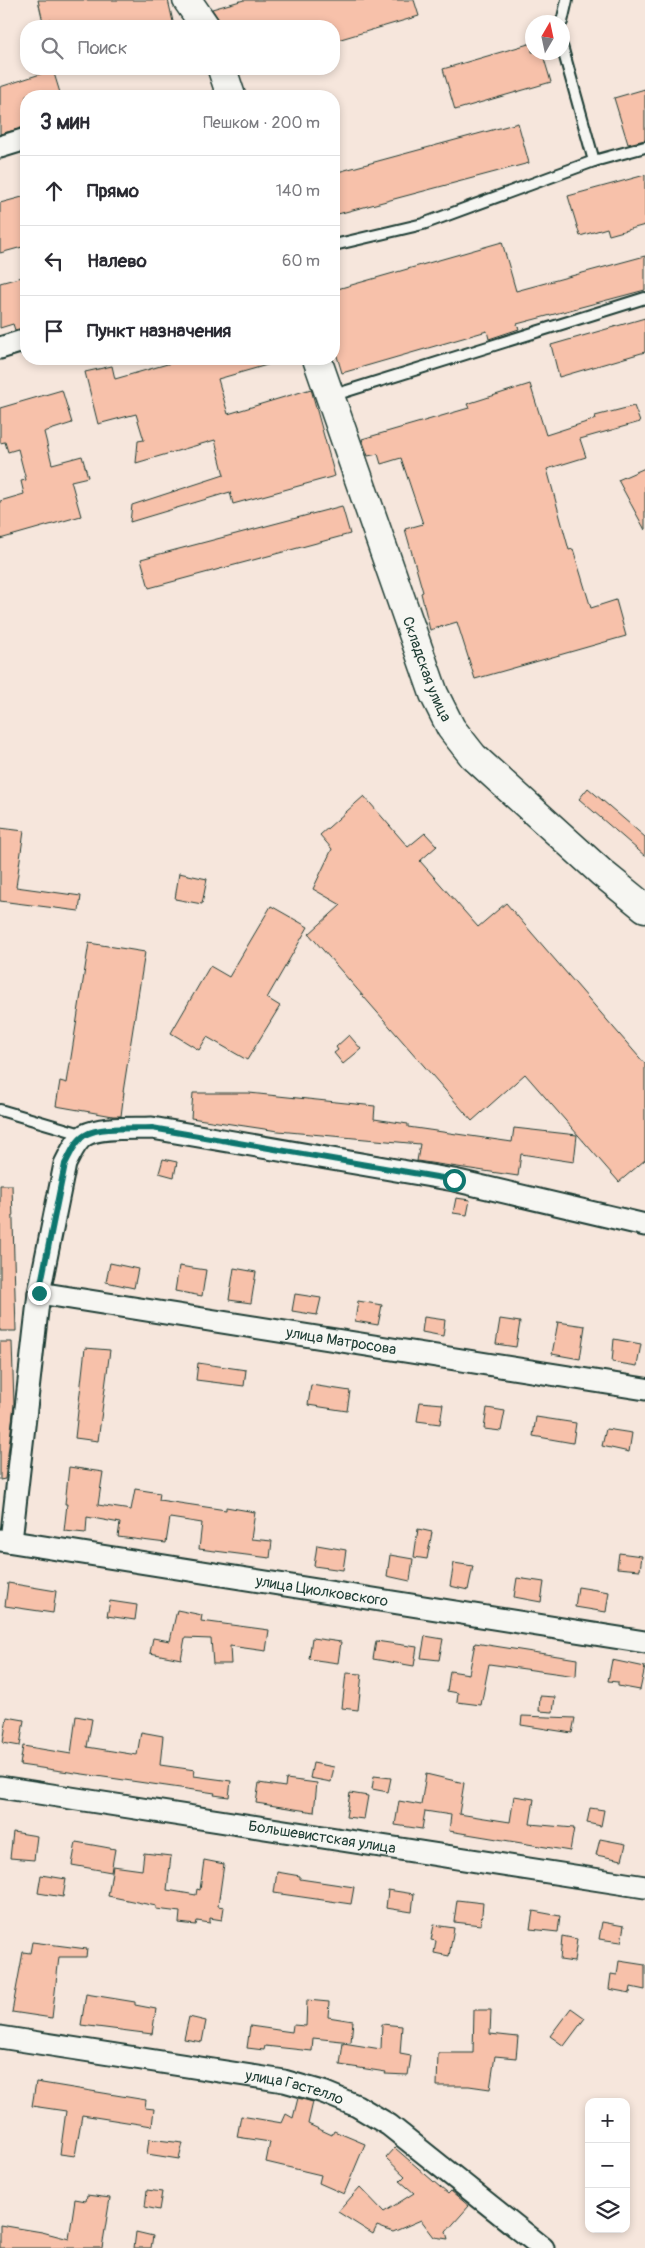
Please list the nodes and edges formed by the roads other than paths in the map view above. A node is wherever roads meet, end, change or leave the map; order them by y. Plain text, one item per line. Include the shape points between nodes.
1 (187, 0) edge
2 (567, 0) edge
3 (564, 15) edge
4 (201, 20) edge
5 (566, 60) edge
6 (224, 75) edge
7 (229, 90) edge
8 (20, 141) edge
9 (0, 146) edge
10 (645, 148) edge
11 (594, 161) junction
12 (340, 244) edge
13 (645, 298) edge
14 (20, 342) edge
15 (0, 348) edge
16 (320, 365) edge
17 (329, 397) junction
18 (645, 908) edge
19 (0, 1110) edge
20 (86, 1135) junction
21 (645, 1225) edge
22 (39, 1293) junction
23 (645, 1389) edge
24 (5, 1540) edge
25 (645, 1642) edge
26 (0, 1787) edge
27 (645, 1887) edge
28 (0, 2036) edge
29 (543, 2248) edge

1 - 4 street
2 - 3 lane
5 - 11 lane
6 - 7 street
8 - 9 street
10 - 11 lane
11 - 12 lane via 423,224
13 - 17 lane
14 - 15 street
16 - 17 street, Складская улица
17 - 18 street, Складская улица via 434,694 451,728 480,763
19 - 20 lane
20 - 21 street via 110,1129 152,1128 454,1180
20 - 22 street via 65,1164
22 - 23 street, улица Матросова
22 - 24 street
24 - 25 street, улица Циолковского
26 - 27 street, Большевистская улица
28 - 29 street, улица Гастелло via 284,2081 323,2092 358,2106 389,2125

